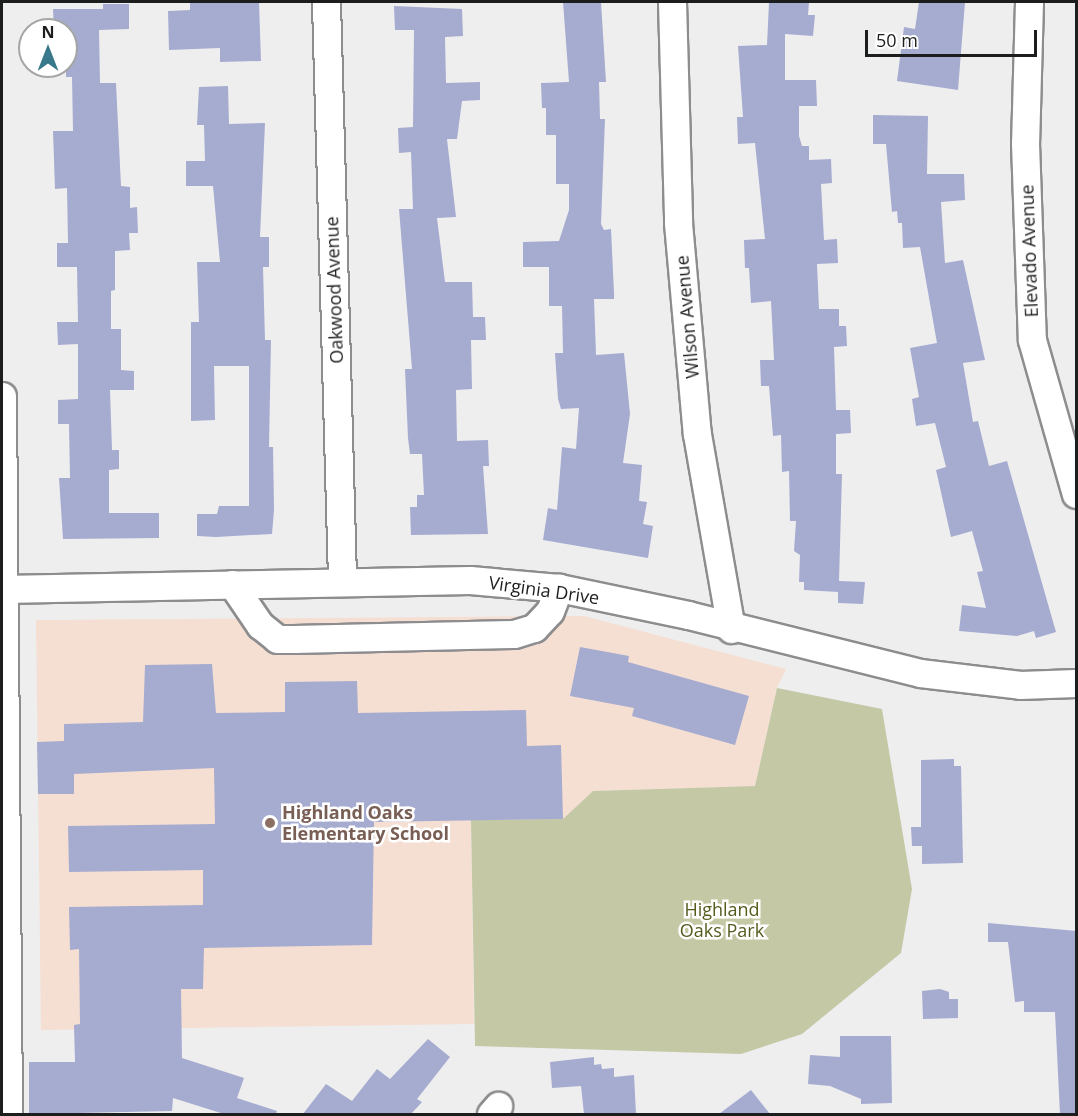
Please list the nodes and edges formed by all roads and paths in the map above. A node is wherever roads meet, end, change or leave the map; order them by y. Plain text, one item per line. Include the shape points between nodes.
1 (326, 2) edge
2 (672, 2) edge
3 (1029, 2) edge
4 (2, 396) edge
5 (1077, 494) edge
6 (342, 579) junction
7 (232, 584) junction
8 (560, 588) junction
9 (4, 589) edge
10 (731, 629) junction
11 (1077, 683) edge
12 (4, 962) edge
13 (8, 1114) edge

1 - 6 street, Oakwood Avenue
2 - 10 street, Wilson Avenue via 678,223 697,434
3 - 5 street, Elevado Avenue via 1025,143 1032,340
4 - 9 street
6 - 7 street, Virginia Drive
6 - 8 street, Virginia Drive via 470,580
7 - 8 street via 260,625 277,639 514,634 534,628 550,611
7 - 9 street, Virginia Drive
8 - 10 street, Virginia Drive via 688,615
9 - 12 street
10 - 11 street, Virginia Drive via 920,673 1020,685
12 - 13 street

